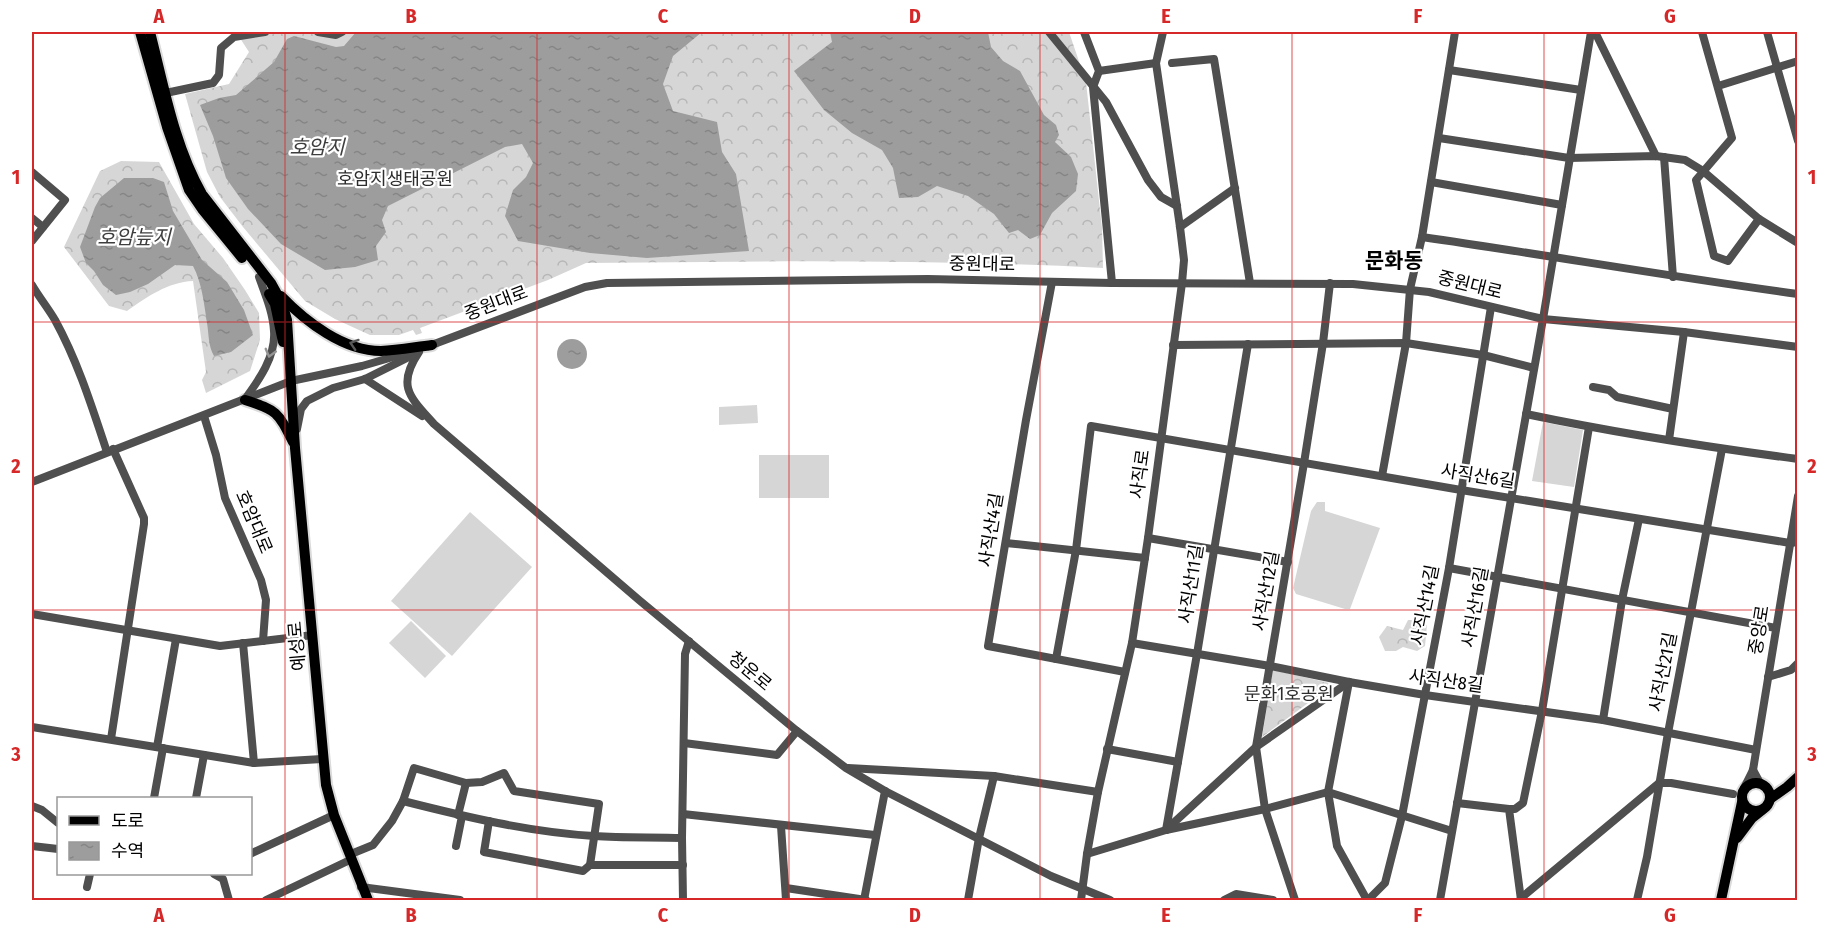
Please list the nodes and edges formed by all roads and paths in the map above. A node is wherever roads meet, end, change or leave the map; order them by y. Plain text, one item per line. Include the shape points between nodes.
1 (140, 32) edge
2 (150, 32) edge
3 (265, 32) edge
4 (318, 32) edge
5 (342, 32) edge
6 (1049, 32) edge
7 (1084, 32) edge
8 (1163, 32) edge
9 (1455, 32) edge
10 (1593, 32) edge
11 (1702, 32) edge
12 (1767, 32) edge
13 (240, 33) edge
14 (1797, 61) edge
15 (1156, 63) junction
16 (1172, 63) dead end
17 (1777, 67) junction
18 (1449, 70) junction
19 (1099, 71) junction
20 (1718, 86) junction
21 (1093, 87) junction
22 (1581, 90) junction
23 (162, 94) junction
24 (1439, 138) junction
25 (1797, 141) edge
26 (1660, 156) junction
27 (1569, 158) junction
28 (1703, 171) junction
29 (32, 172) edge
30 (1431, 182) junction
31 (1235, 188) junction
32 (1562, 205) junction
33 (1177, 206) junction
34 (32, 218) edge
35 (1759, 219) junction
36 (1180, 226) junction
37 (43, 227) junction
38 (1422, 237) junction
39 (32, 241) edge
40 (1797, 243) edge
41 (1554, 256) junction
42 (259, 277) junction
43 (1673, 277) junction
44 (1052, 282) junction
45 (1112, 283) junction
46 (1182, 283) junction
47 (1250, 283) junction
48 (1330, 283) junction
49 (32, 285) edge
50 (273, 286) junction
51 (1410, 289) junction
52 (1797, 294) edge
53 (1491, 307) junction
54 (1543, 319) junction
55 (1684, 332) junction
56 (1323, 343) junction
57 (1406, 343) junction
58 (1248, 344) junction
59 (432, 345) junction
60 (1173, 345) junction
61 (1797, 347) edge
62 (419, 352) junction
63 (1483, 355) junction
64 (1534, 368) junction
65 (365, 379) junction
66 (291, 381) junction
67 (1593, 387) dead end
68 (245, 400) junction
69 (1673, 409) junction
70 (1526, 414) junction
71 (204, 416) junction
72 (434, 424) junction
73 (1589, 427) junction
74 (1161, 437) junction
75 (1669, 440) junction
76 (295, 448) junction
77 (1230, 449) junction
78 (1722, 449) junction
79 (110, 451) junction
80 (1797, 459) edge
81 (1304, 463) junction
82 (1382, 476) junction
83 (32, 482) edge
84 (1461, 490) junction
85 (1797, 496) edge
86 (1511, 498) junction
87 (1575, 508) junction
88 (1639, 519) junction
89 (1708, 530) junction
90 (1148, 538) junction
91 (1006, 543) junction
92 (1794, 543) edge
93 (1214, 549) junction
94 (1076, 550) junction
95 (1145, 558) junction
96 (1288, 562) junction
97 (1449, 568) junction
98 (1497, 578) junction
99 (1561, 590) junction
100 (1622, 600) junction
101 (1691, 613) junction
102 (32, 614) edge
103 (1776, 628) junction
104 (128, 630) junction
105 (313, 635) junction
106 (176, 639) junction
107 (263, 641) junction
108 (689, 642) junction
109 (1131, 643) junction
110 (243, 644) junction
111 (1197, 654) junction
112 (1056, 658) junction
113 (1270, 666) junction
114 (1794, 666) edge
115 (1125, 672) junction
116 (1768, 677) junction
117 (1797, 679) edge
118 (1349, 682) junction
119 (1425, 695) junction
120 (1475, 702) junction
121 (1542, 711) junction
122 (1603, 720) junction
123 (32, 727) edge
124 (796, 731) junction
125 (1668, 733) junction
126 (111, 739) junction
127 (684, 743) junction
128 (160, 747) junction
129 (1256, 747) junction
130 (1107, 749) junction
131 (1756, 750) junction
132 (204, 755) junction
133 (322, 759) junction
134 (1178, 762) junction
135 (254, 763) junction
136 (846, 768) junction
137 (1753, 770) junction
138 (994, 776) junction
139 (1794, 780) edge
140 (466, 783) junction
141 (1659, 783) junction
142 (1763, 784) junction
143 (885, 791) junction
144 (1098, 792) junction
145 (1328, 792) junction
146 (1741, 795) junction
147 (154, 797) edge
148 (196, 797) edge
149 (1770, 799) junction
150 (403, 801) junction
151 (1457, 803) junction
152 (32, 806) edge
153 (1509, 809) junction
154 (1265, 810) junction
155 (1762, 810) junction
156 (683, 814) junction
157 (334, 815) junction
158 (460, 815) junction
159 (1402, 816) junction
160 (489, 821) junction
161 (57, 822) edge
162 (781, 826) junction
163 (1166, 830) junction
164 (1452, 831) junction
165 (875, 835) junction
166 (594, 836) junction
167 (682, 838) junction
168 (979, 838) junction
169 (32, 846) edge
170 (456, 846) dead end
171 (1732, 846) junction
172 (57, 849) edge
173 (252, 853) edge
174 (1087, 854) junction
175 (352, 856) junction
176 (590, 865) junction
177 (683, 865) junction
178 (90, 875) edge
179 (217, 875) edge
180 (87, 887) dead end
181 (362, 887) junction
182 (786, 888) junction
183 (1082, 888) junction
184 (1521, 899) edge
185 (230, 900) edge
186 (266, 900) edge
187 (368, 900) edge
188 (460, 900) edge
189 (683, 900) edge
190 (786, 900) edge
191 (865, 900) edge
192 (968, 900) edge
193 (1081, 900) edge
194 (1110, 900) edge
195 (1224, 900) edge
196 (1273, 900) edge
197 (1295, 900) edge
198 (1367, 900) edge
199 (1440, 900) edge
200 (1636, 900) edge
201 (1721, 900) edge

1 - 23 main road
2 - 23 main road
3 - 13 street
4 - 5 street
6 - 21 street
7 - 19 street
8 - 15 street, 사직로
9 - 18 street
10 - 22 street, 사직산16길
10 - 26 street
11 - 20 street
12 - 17 street
13 - 23 street via 221,48 219,75 213,83
14 - 17 street
15 - 19 street
15 - 33 street, 사직로
16 - 31 street via 1214,59
17 - 20 street
17 - 25 street
18 - 22 street
18 - 24 street
19 - 21 street
20 - 28 street via 1732,138
21 - 33 street via 1106,102 1148,180 1161,198
21 - 45 street
22 - 27 street, 사직산16길
23 - 42 main road via 189,190
23 - 50 main road via 202,194
24 - 27 street
24 - 30 street
26 - 27 street
26 - 28 street via 1685,160
26 - 43 street
27 - 32 street, 사직산16길
28 - 35 street
28 - 35 street via 1696,180 1714,256 1728,261
29 - 37 street via 65,200
30 - 32 street
30 - 38 street
31 - 36 street
31 - 47 street
32 - 41 street, 사직산16길
33 - 36 street, 사직로
34 - 37 street
35 - 40 street
36 - 46 street, 사직로
37 - 39 street
38 - 41 street
38 - 51 street
41 - 43 street
41 - 54 street, 사직산16길
42 - 66 main road via 275,304
42 -> 68 street via 275,333 261,378
43 - 52 street
44 - 45 street, 중원대로
44 - 59 street, 중원대로 via 905,279 607,283 585,287
44 - 91 street, 사직산4길
45 - 46 street, 중원대로
46 - 47 street, 중원대로
46 - 60 street, 사직로
47 - 48 street, 중원대로
48 - 51 street, 중원대로
48 - 56 street, 사직산12길
49 - 79 street via 75,361
59 -> 50 main road via 379,351 353,346 325,332 292,307
50 - 66 main road via 287,320
51 - 53 street, 중원대로
51 - 57 street
53 - 54 street, 중원대로
53 - 63 street, 사직산14길
54 - 55 street, 중원대로
54 - 64 street, 사직산16길
55 - 61 street, 중원대로
55 - 69 street
56 - 57 street
56 - 58 street
56 - 81 street, 사직산12길
57 - 63 street
57 - 82 street
58 - 60 street
58 - 77 street, 사직산11길
59 - 62 street
59 - 66 street, 중원대로 via 362,366
60 - 74 street, 사직로
62 - 65 street
62 - 72 street via 406,379 413,401
63 - 64 street
63 - 84 street, 사직산14길
64 - 70 street, 사직산16길
65 - 72 street
65 - 76 street via 307,401 297,422
66 - 68 street
66 - 76 main road, 예성로
67 - 69 street via 1609,390 1617,397
68 - 71 street
68 - 76 main road via 268,408 281,418
69 - 75 street
70 - 73 street
70 - 86 street, 사직산16길
71 - 79 street
71 - 107 street, 호암대로 via 225,498 261,580 266,600
72 - 108 street, 청운로
73 - 75 street
73 - 87 street
74 - 77 street, 사직산6길
74 - 90 street, 사직로
74 - 94 street, 사직산6길 via 1091,426
75 - 78 street
76 - 105 main road, 예성로
77 - 81 street, 사직산6길
77 - 93 street, 사직산11길
78 - 80 street
78 - 89 street, 사직산21길
79 - 83 street
79 - 104 street via 144,518
81 - 82 street, 사직산6길
81 - 96 street, 사직산12길
82 - 84 street, 사직산6길
84 - 86 street, 사직산6길
84 - 97 street, 사직산14길
85 - 92 street, 중앙로
86 - 87 street, 사직산6길
86 - 98 street, 사직산16길
87 - 88 street, 사직산6길
87 - 99 street
88 - 89 street, 사직산6길
88 - 100 street
89 - 92 street, 사직산6길
89 - 101 street, 사직산21길
90 - 93 street
90 - 95 street, 사직로
91 - 94 street
91 - 112 street, 사직산4길 via 988,646
92 - 103 street, 중앙로
93 - 96 street
93 - 111 street, 사직산11길
94 - 95 street
94 - 112 street
95 - 109 street, 사직로
96 - 113 street, 사직산12길
97 - 98 street
97 - 119 street, 사직산14길
98 - 99 street
98 - 120 street, 사직산16길
99 - 100 street
99 - 121 street
100 - 101 street
100 - 122 street
101 - 103 street
101 - 125 street, 사직산21길
102 - 104 street
103 - 116 street, 중앙로
104 - 106 street
104 - 126 street
105 - 107 street
105 - 133 main road, 예성로
106 - 110 street via 220,646
106 - 128 street
107 - 110 street
108 - 124 street, 청운로
108 - 127 street via 685,654
109 - 111 street, 사직산8길
109 - 115 street, 사직로
110 - 135 street
111 - 113 street, 사직산8길
111 - 134 street, 사직산11길
112 - 115 street, 사직산4길
113 - 118 street, 사직산8길
113 - 129 street, 사직산12길
114 - 116 street
114 - 117 street
115 - 130 street, 사직로
116 - 131 street, 중앙로
118 - 119 street, 사직산8길
118 - 129 street
118 - 145 street
119 - 120 street, 사직산8길
119 - 159 street, 사직산14길
120 - 121 street, 사직산8길
120 - 151 street, 사직산16길
121 - 122 street, 사직산8길
121 - 153 street via 1523,803
122 - 125 street, 사직산8길
123 - 126 street
124 - 127 street via 777,755
124 - 136 street, 청운로
125 - 131 street, 사직산8길
125 - 141 street, 사직산21길
126 - 128 street
127 - 156 street
128 - 132 street
128 - 147 street
129 - 154 street, 사직산12길
129 - 163 street
130 - 134 street
130 - 144 street, 사직로
131 - 137 street, 중앙로
132 - 135 street
132 - 148 street
133 - 135 street
133 - 157 main road, 예성로
134 - 163 street, 사직산11길
136 - 138 street
136 - 143 street, 청운로
137 - 142 street
137 - 146 street, 중앙로
138 - 144 street
138 - 168 street
139 - 142 main road via 1779,788
139 - 149 main road
140 - 150 street via 414,768
140 - 158 street
140 - 166 street via 482,782 504,773 514,791 599,804
141 - 146 street
141 - 184 street
141 - 200 street, 사직산21길
142 - 146 main road via 1751,783
142 - 149 main road
143 - 165 street
143 - 168 street, 청운로
144 - 174 street, 사직로
145 - 154 street
145 - 159 street
145 - 198 street via 1337,846
146 - 155 main road via 1748,809
146 - 171 main road
149 - 155 main road
150 - 158 street
150 - 175 street via 373,844
151 - 153 street
151 - 164 street, 사직산16길
152 - 161 street
153 - 184 street
154 - 163 street
154 - 197 street, 사직산12길
155 - 171 main road
156 - 162 street
156 - 167 street
157 - 173 street
157 - 175 main road, 예성로
158 - 160 street
158 - 170 street
159 - 164 street
159 - 198 street, 사직산14길 via 1385,883
160 - 166 street
160 - 176 street via 484,852 583,871
162 - 165 street
162 - 182 street
163 - 174 street
164 - 199 street, 사직산16길
165 - 191 street
166 - 167 street
166 - 176 street
167 - 177 street
168 - 183 street, 청운로
168 - 192 street
169 - 172 street
171 - 201 main road
174 - 183 street, 사직로
175 - 181 main road, 예성로
175 - 186 street
176 - 177 street
177 - 189 street
178 - 180 street
179 - 185 street via 223,879
181 - 187 main road, 예성로
181 - 188 street
182 - 190 street
182 - 191 street
183 - 193 street, 사직로
183 - 194 street
195 - 196 street via 1236,894

